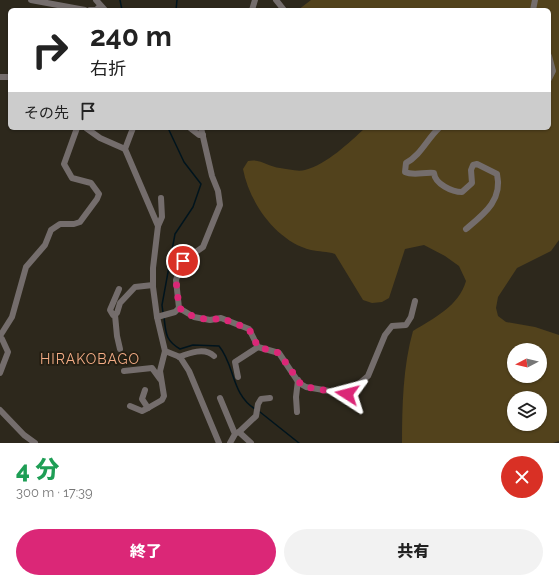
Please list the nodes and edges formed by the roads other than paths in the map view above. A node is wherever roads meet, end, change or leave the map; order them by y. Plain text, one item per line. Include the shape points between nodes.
1 (31, 0) edge
2 (276, 0) edge
3 (74, 8) edge
4 (282, 8) edge
5 (551, 64) edge
6 (551, 75) edge
7 (76, 130) edge
8 (89, 130) edge
9 (131, 130) edge
10 (193, 130) edge
11 (202, 130) edge
12 (437, 130) edge
13 (203, 135) junction
14 (124, 149) junction
15 (161, 198) dead end
16 (158, 226) junction
17 (466, 229) dead end
18 (153, 285) junction
19 (119, 289) dead end
20 (415, 301) dead end
21 (179, 308) junction
22 (115, 315) junction
23 (158, 317) junction
24 (0, 337) edge
25 (258, 347) junction
26 (120, 349) dead end
27 (165, 351) junction
28 (214, 356) dead end
29 (179, 357) junction
30 (124, 371) dead end
31 (0, 373) edge
32 (238, 378) dead end
33 (298, 380) junction
34 (162, 382) junction
35 (145, 390) dead end
36 (220, 398) dead end
37 (270, 398) dead end
38 (130, 406) dead end
39 (148, 408) junction
40 (0, 410) edge
41 (297, 412) dead end
42 (237, 433) junction
43 (35, 443) edge
44 (219, 443) edge
45 (230, 443) edge
46 (251, 443) edge

1 - 3 street
2 - 4 street
5 - 6 street
7 - 24 street via 64,164 72,178 91,183 99,194 80,222 60,224 51,230 45,245 26,267 12,317
8 - 14 street
9 - 14 street
10 - 13 street
11 - 13 street
12 - 17 street via 416,158 406,163 405,172 410,175 434,173 444,186 456,192 462,192 472,183 473,165 477,164 497,174 498,194 482,216
13 - 21 street via 220,205 203,247 183,261 176,280
14 - 16 street
15 - 16 street via 162,217
16 - 18 street
18 - 22 street via 135,287 120,303
18 - 23 street
19 - 22 street via 110,310 110,314
20 - 33 street via 406,325 392,326 384,335 368,376 347,394 306,387
21 - 23 street via 175,312
21 - 25 street via 194,317 210,320 221,318 249,329
22 - 26 street
23 - 27 street
24 - 31 street via 8,352
25 - 32 street via 235,362
25 - 33 street via 279,353
27 - 29 street
27 - 34 street via 160,371
28 - 29 street via 206,352 192,352
29 - 44 street via 189,372
30 - 34 street via 152,368
33 - 41 street
34 - 39 street via 162,400
35 - 39 street via 142,399
36 - 42 street
37 - 42 street via 261,399 256,414
38 - 39 street via 142,411
40 - 43 street
42 - 45 street
42 - 46 street

